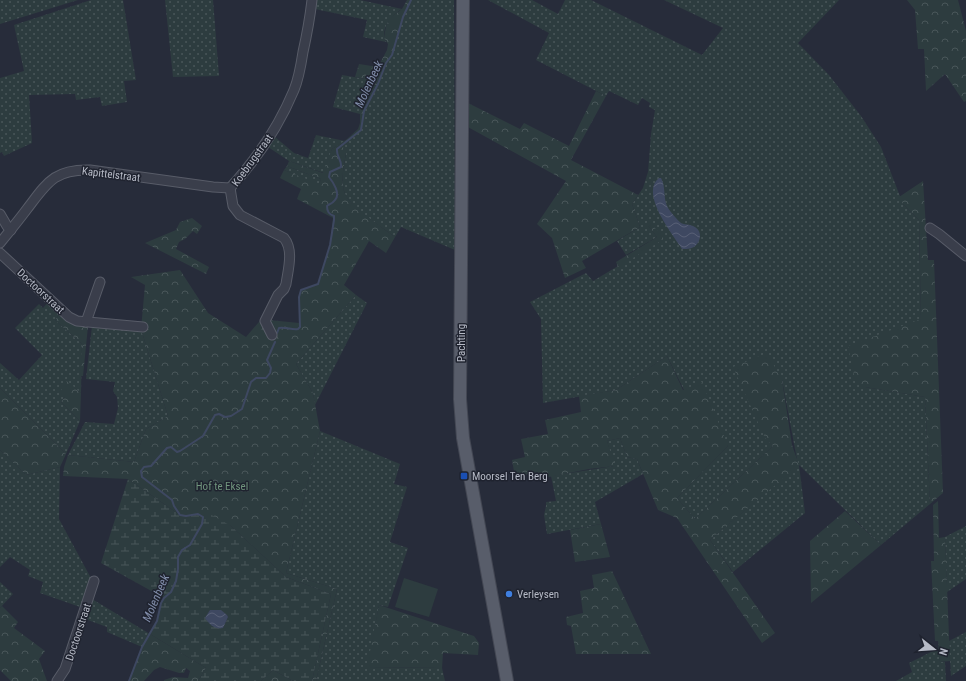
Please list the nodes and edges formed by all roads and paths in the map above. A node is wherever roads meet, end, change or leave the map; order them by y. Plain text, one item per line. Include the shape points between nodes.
1 (312, 0) edge
2 (463, 0) edge
3 (230, 188) junction
4 (0, 214) edge
5 (930, 228) dead end
6 (11, 230) junction
7 (0, 244) edge
8 (0, 253) edge
9 (966, 256) edge
10 (100, 282) dead end
11 (86, 322) junction
12 (143, 327) dead end
13 (272, 335) dead end
14 (94, 581) dead end
15 (57, 681) edge
16 (507, 681) edge

1 - 3 street, Koebrugstraat via 294,89 274,128 244,173
2 - 16 main road, Pachting via 460,399 463,438
3 - 6 street, Kapittelstraat via 76,170 56,177 45,185
3 - 13 street, Koebrugstraat via 233,206 240,215 284,238 290,249 286,284 265,321
4 - 6 street
5 - 9 street
6 - 7 street, Kapittelstraat
8 - 11 street, Doctoorstraat via 69,317
10 - 11 street
11 - 12 street, Doctoorstraat
14 - 15 street, Doctoorstraat via 65,669

